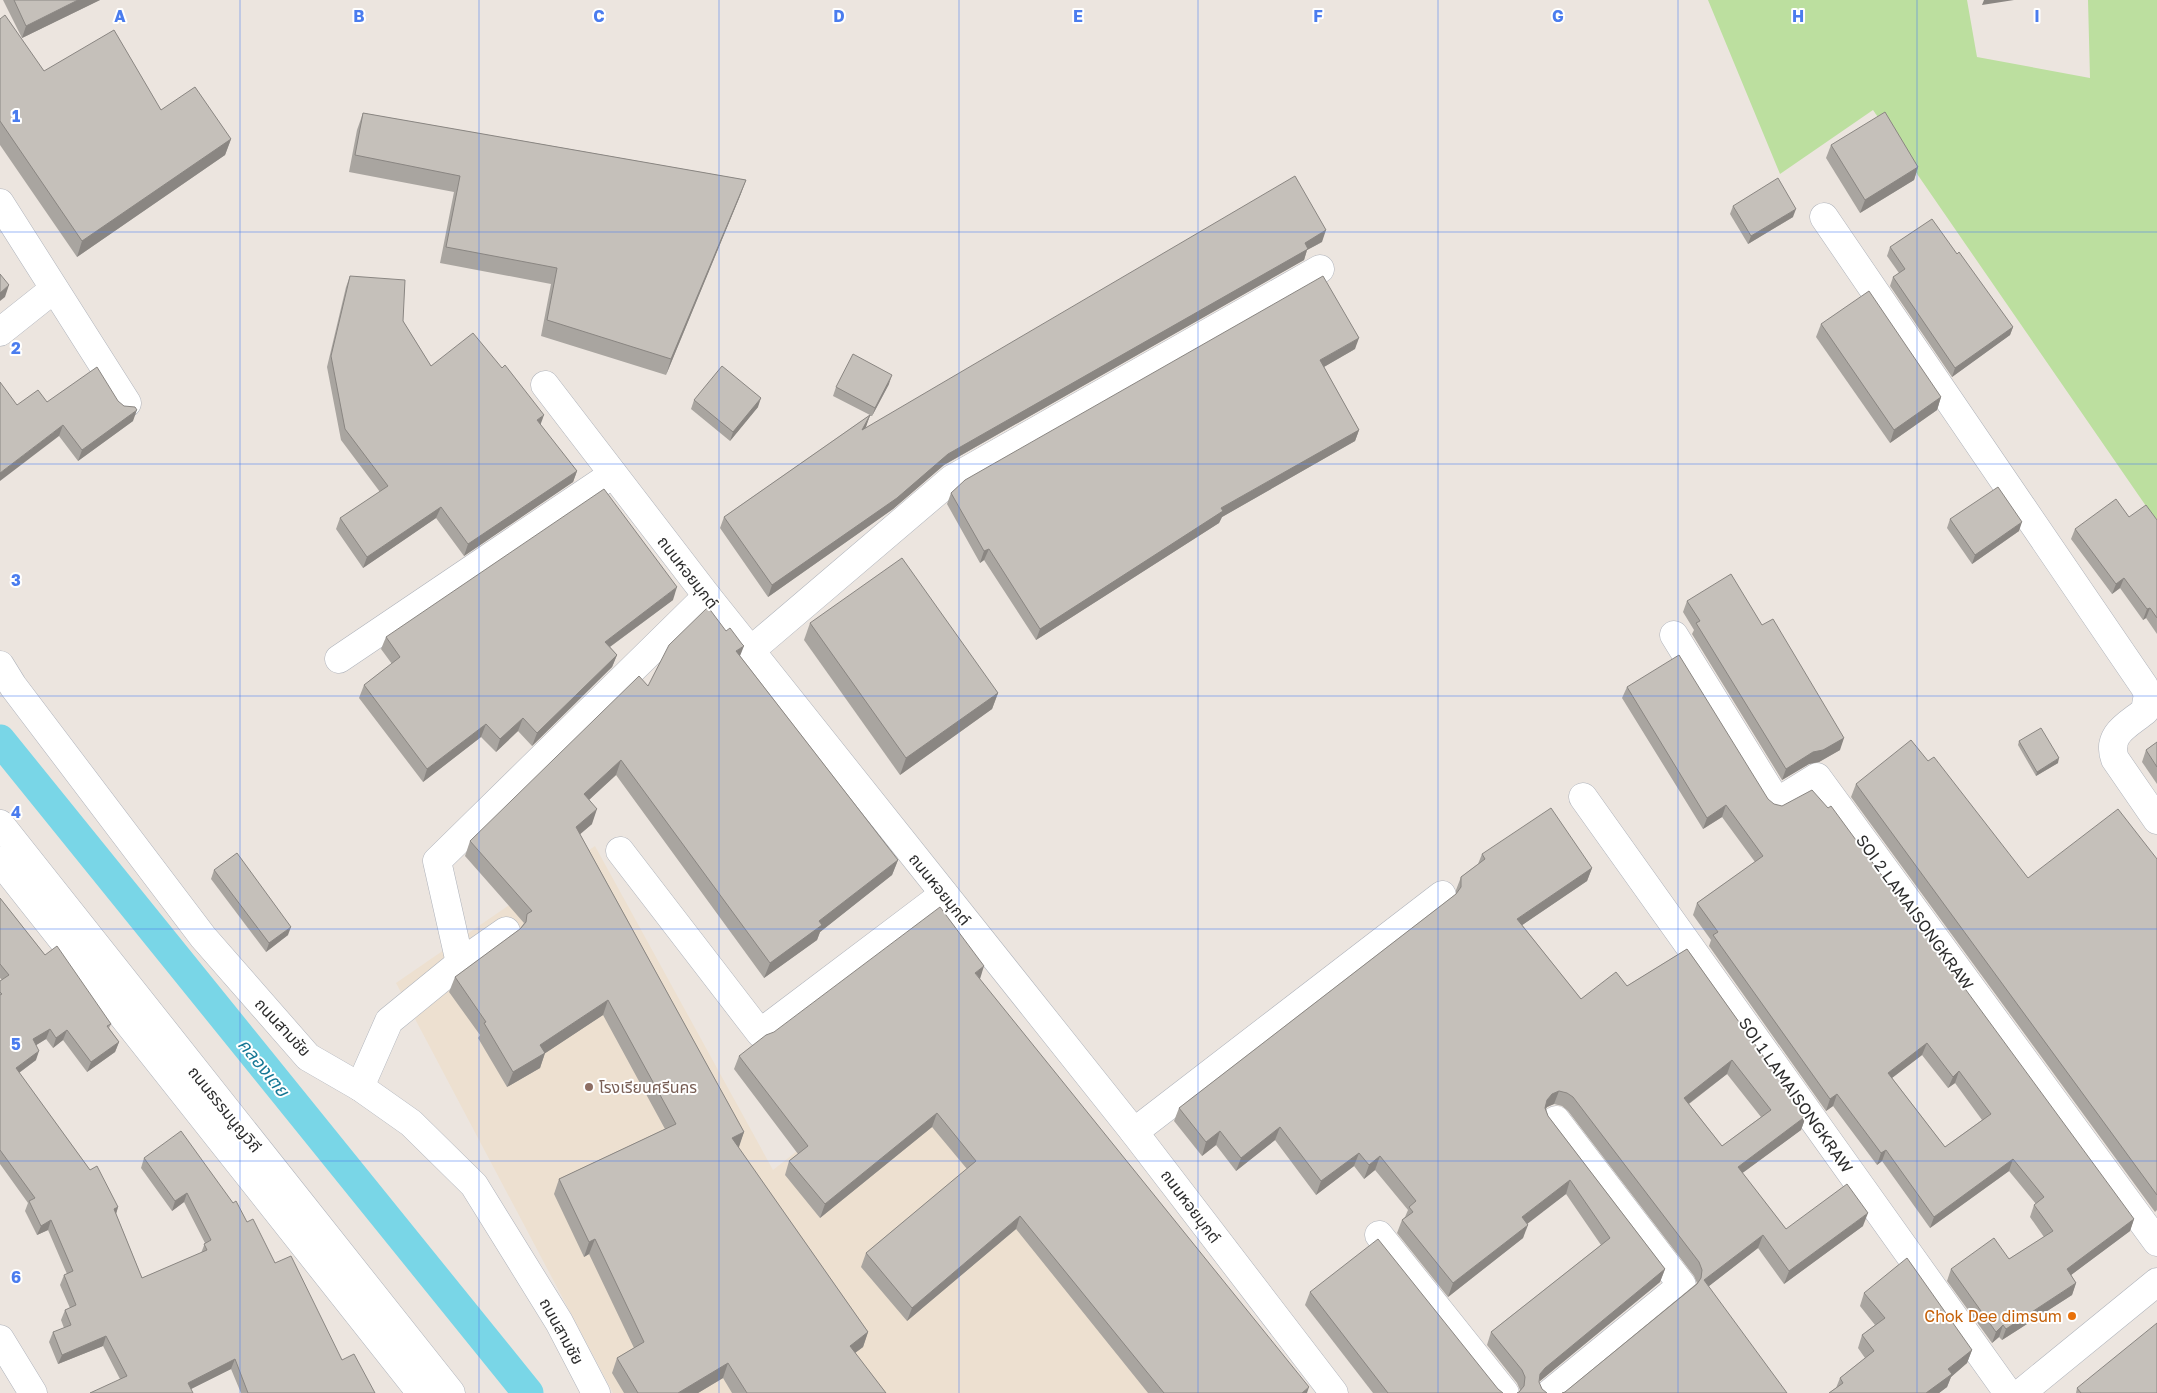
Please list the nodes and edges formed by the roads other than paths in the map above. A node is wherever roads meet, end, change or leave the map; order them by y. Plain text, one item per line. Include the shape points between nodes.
1 (0, 203) edge
2 (1824, 217) dead end
3 (1320, 269) dead end
4 (54, 289) junction
5 (0, 332) edge
6 (545, 385) dead end
7 (127, 403) dead end
8 (613, 474) junction
9 (707, 596) junction
10 (1674, 635) dead end
11 (750, 651) junction
12 (339, 660) dead end
13 (0, 665) edge
14 (1583, 797) dead end
15 (2157, 820) edge
16 (0, 824) edge
17 (620, 851) dead end
18 (0, 861) edge
19 (944, 894) junction
20 (1442, 895) dead end
21 (506, 931) dead end
22 (460, 963) junction
23 (360, 1087) junction
24 (1556, 1120) dead end
25 (1134, 1132) junction
26 (1379, 1235) dead end
27 (2157, 1242) edge
28 (2157, 1282) edge
29 (0, 1339) edge
30 (33, 1393) edge
31 (421, 1393) edge
32 (451, 1393) edge
33 (596, 1393) edge
34 (1334, 1393) edge
35 (1505, 1393) edge
36 (1550, 1393) edge
37 (2008, 1393) edge
38 (2021, 1393) edge

1 - 4 street
2 - 15 street via 2144,686 2148,694 2145,711 2116,735 2112,750 2114,759
3 - 11 street via 952,479
4 - 5 street
4 - 7 street
6 - 8 street, ถนนหอยมุกต์
8 - 9 street, ถนนหอยมุกต์
8 - 12 street
9 - 11 street, ถนนหอยมุกต์
9 - 22 street via 437,861
10 - 27 street, SOI 2 LAMAISONGKRAW via 1777,802 1817,777
11 - 19 street, ถนนหอยมุกต์
13 - 23 street, ถนนสามชัย via 203,937 308,1057
14 - 37 street, SOI 1 LAMAISONGKRAW
16 - 32 street, ถนนธรรมนูญวิถี
17 - 19 street via 760,1033
18 - 31 street, ถนนธรรมนูญวิถี
19 - 25 street, ถนนหอยมุกต์
20 - 25 street
21 - 22 street
22 - 23 street via 390,1021
23 - 33 street, ถนนสามชัย via 411,1123 474,1185 559,1322
24 - 36 street via 1682,1285
25 - 34 street, ถนนหอยมุกต์
26 - 35 street
28 - 38 street
29 - 30 street

